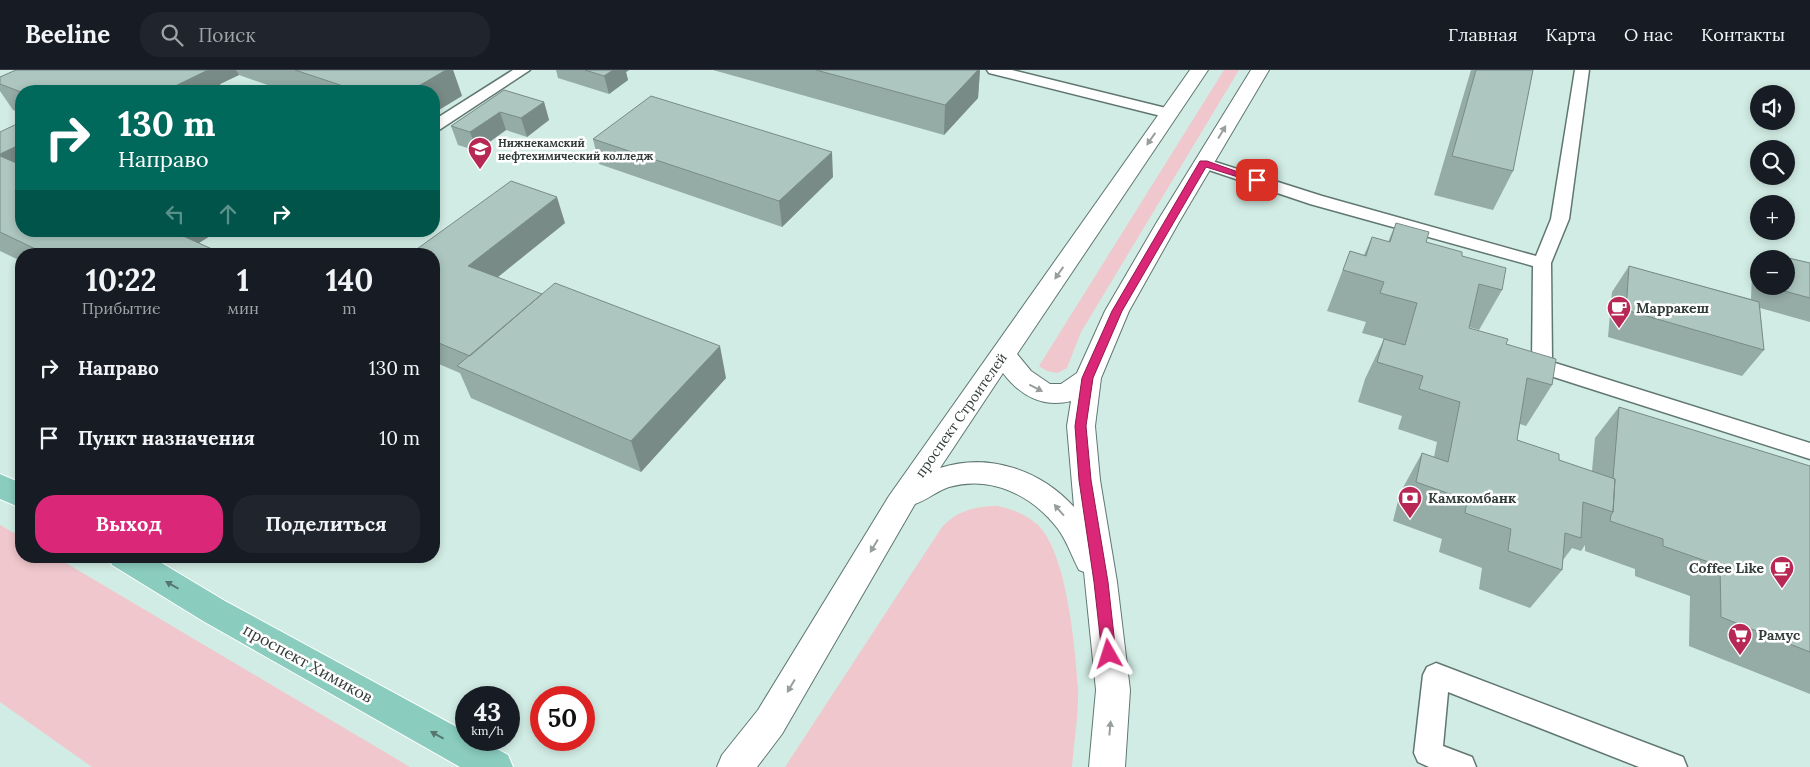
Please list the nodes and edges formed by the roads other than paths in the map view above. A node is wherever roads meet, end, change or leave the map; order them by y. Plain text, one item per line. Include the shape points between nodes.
1 (523, 70) edge
2 (994, 70) edge
3 (1199, 70) edge
4 (1260, 70) edge
5 (1582, 70) edge
6 (1169, 113) junction
7 (440, 123) edge
8 (1204, 163) junction
9 (1542, 263) junction
10 (1003, 354) junction
11 (1088, 378) junction
12 (1810, 451) edge
13 (0, 485) edge
14 (15, 494) edge
15 (899, 504) junction
16 (135, 563) edge
17 (1101, 582) junction
18 (1428, 760) edge
19 (495, 767) edge
20 (735, 767) edge
21 (1107, 767) edge
22 (1462, 767) edge
23 (1673, 767) edge

1 - 7 lane
2 - 6 lane
3 - 6 main road, проспект Строителей
8 -> 4 main road
5 - 9 lane via 1560,219
6 -> 10 main road, проспект Строителей
8 - 9 lane via 1316,200
8 - 11 main road via 1117,311
9 - 12 lane via 1542,366
10 -> 11 main road via 1013,370 1030,386 1048,394 1068,392
10 - 15 main road, проспект Строителей
11 - 17 main road via 1081,426 1085,480
13 - 14 main road
17 -> 15 main road via 1069,521 1052,502 1024,482 990,473 955,474 923,485
15 -> 20 main road, проспект Строителей via 770,722
19 -> 16 main road, проспект Химиков via 214,611
21 -> 17 main road via 1113,690
18 - 22 lane
18 - 23 lane via 1436,675

